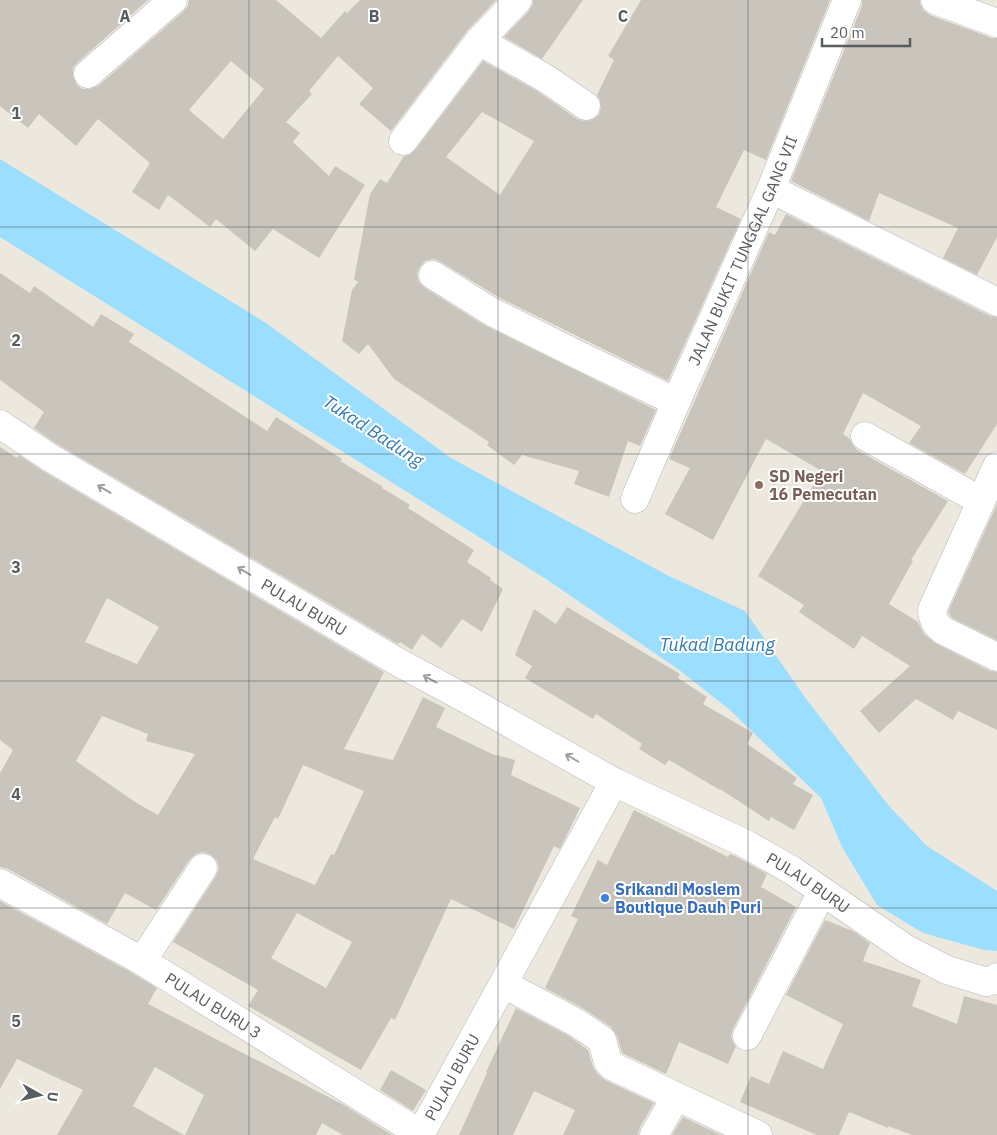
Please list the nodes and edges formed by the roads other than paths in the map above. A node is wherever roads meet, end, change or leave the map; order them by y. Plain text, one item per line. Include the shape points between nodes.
1 (173, 0) edge
2 (518, 0) edge
3 (847, 0) edge
4 (935, 0) edge
5 (997, 23) edge
6 (479, 41) junction
7 (88, 74) dead end
8 (586, 106) dead end
9 (402, 141) dead end
10 (771, 189) junction
11 (433, 275) dead end
12 (997, 302) edge
13 (676, 402) junction
14 (0, 424) edge
15 (865, 436) dead end
16 (997, 466) edge
17 (635, 499) dead end
18 (981, 501) junction
19 (997, 657) edge
20 (614, 782) junction
21 (203, 868) dead end
22 (0, 883) edge
23 (822, 892) junction
24 (142, 961) junction
25 (997, 977) edge
26 (504, 984) junction
27 (747, 1036) dead end
28 (676, 1097) junction
29 (421, 1135) edge
30 (654, 1135) edge
31 (758, 1135) edge

1 - 7 street
2 - 6 street
3 - 10 street, JALAN BUKIT TUNGGAL GANG VII
4 - 5 street
6 - 8 street via 545,78
6 - 9 street
10 - 12 street
10 - 13 street, JALAN BUKIT TUNGGAL GANG VII
11 - 13 street via 492,312
13 - 17 street, JALAN BUKIT TUNGGAL GANG VII
20 -> 14 street, PULAU BURU via 396,662
15 - 18 street
16 - 18 street
18 - 19 street via 932,610 937,625 944,631
20 - 23 street, PULAU BURU via 746,844
20 - 26 street, PULAU BURU
21 - 24 street
22 - 24 street, PULAU BURU 3
23 - 25 street, PULAU BURU via 906,949 947,970 987,982
23 - 27 street
24 - 29 street, PULAU BURU 3
26 - 28 street via 602,1040 612,1066
26 - 29 street, PULAU BURU
28 - 30 street
28 - 31 street

